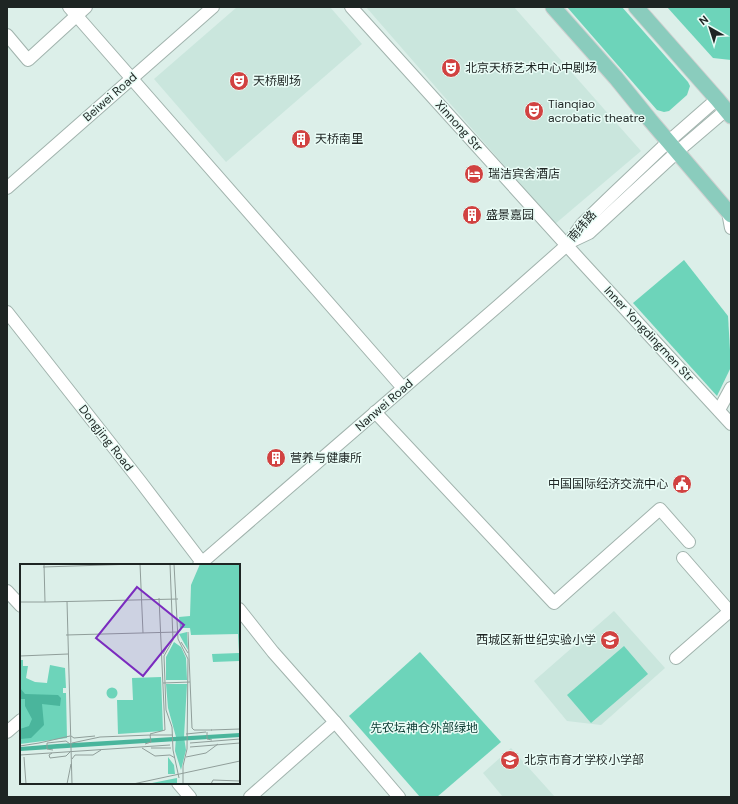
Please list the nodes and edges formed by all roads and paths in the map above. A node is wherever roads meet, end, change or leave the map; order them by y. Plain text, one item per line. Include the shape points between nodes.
1 (86, 7) edge
2 (351, 7) edge
3 (553, 7) edge
4 (636, 7) edge
5 (208, 9) edge
6 (73, 11) edge
7 (7, 35) edge
8 (132, 78) junction
9 (725, 108) edge
10 (673, 146) junction
11 (7, 188) edge
12 (730, 214) edge
13 (731, 228) edge
14 (567, 244) junction
15 (7, 312) edge
16 (403, 388) junction
17 (731, 388) edge
18 (719, 410) junction
19 (375, 412) junction
20 (731, 424) edge
21 (690, 542) dead end
22 (683, 558) dead end
23 (202, 564) edge
24 (7, 591) edge
25 (20, 605) edge
26 (240, 610) edge
27 (730, 612) edge
28 (676, 658) dead end
29 (20, 721) edge
30 (335, 722) junction
31 (7, 732) edge
32 (179, 784) edge
33 (190, 797) edge
34 (250, 797) edge
35 (399, 797) edge

1 - 6 street
2 - 14 street, Xinnong Str
3 - 10 main road
4 - 9 main road
5 - 8 street, Beiwei Road
6 - 7 street via 28,60
6 - 8 street
8 - 11 street, Beiwei Road
8 - 16 street
9 - 10 street, 南纬路
10 - 12 main road
10 - 14 street, 南纬路 via 582,224
12 - 13 street
14 - 16 street, Nanwei Road
14 - 18 street, Inner Yongdingmen Str
15 - 23 street, Dongjing Road
16 - 19 street, Nanwei Road
17 - 18 street
18 - 20 street, Inner Yongdingmen Str
19 - 21 street via 554,603 660,509
19 - 23 street, Nanwei Road
22 - 27 street
24 - 25 street
26 - 30 street
27 - 28 street
29 - 31 street
30 - 34 street
30 - 35 street
32 - 33 street

